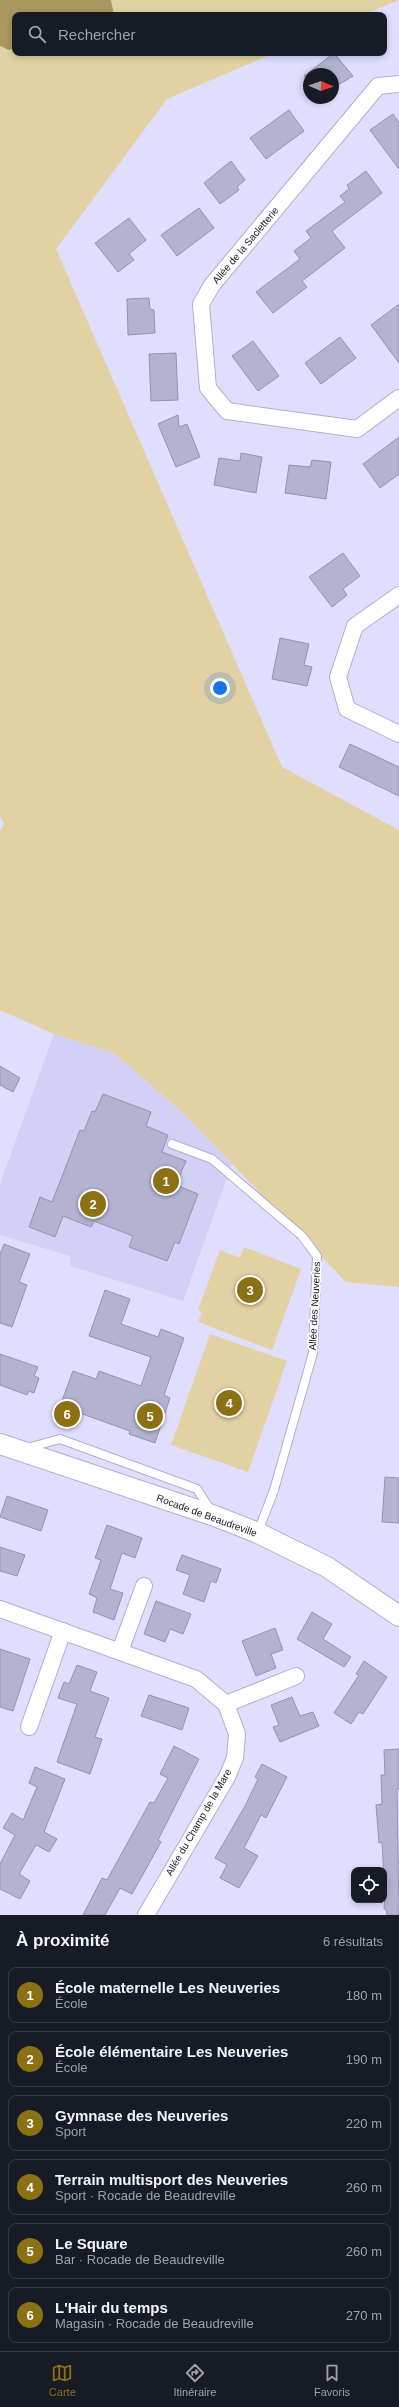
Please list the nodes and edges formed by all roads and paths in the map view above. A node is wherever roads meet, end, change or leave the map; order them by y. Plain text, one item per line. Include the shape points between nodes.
1 (399, 84) edge
2 (399, 398) edge
3 (399, 595) edge
4 (399, 734) edge
5 (172, 1144) dead end
6 (8, 1446) edge
7 (258, 1533) junction
8 (144, 1586) dead end
9 (0, 1609) edge
10 (399, 1616) edge
11 (63, 1631) junction
12 (120, 1651) junction
13 (296, 1676) dead end
14 (226, 1704) junction
15 (29, 1727) dead end
16 (146, 1915) edge

1 - 2 street, Allée de la Sacletterie via 378,86 212,285 201,304 208,388 227,411 357,429
3 - 4 street via 355,626 338,677 347,709
5 - 7 lane, Allée des Neuveries via 212,1159 302,1236 316,1256 312,1353 274,1490
6 - 7 street, Rocade de Beaudreville
7 - 10 street, Rocade de Beaudreville via 326,1567
8 - 12 street
9 - 11 street
11 - 12 street
11 - 15 street
12 - 14 street via 196,1680
13 - 14 street
14 - 16 street, Allée du Champ de la Mare via 237,1734 235,1758 227,1777

